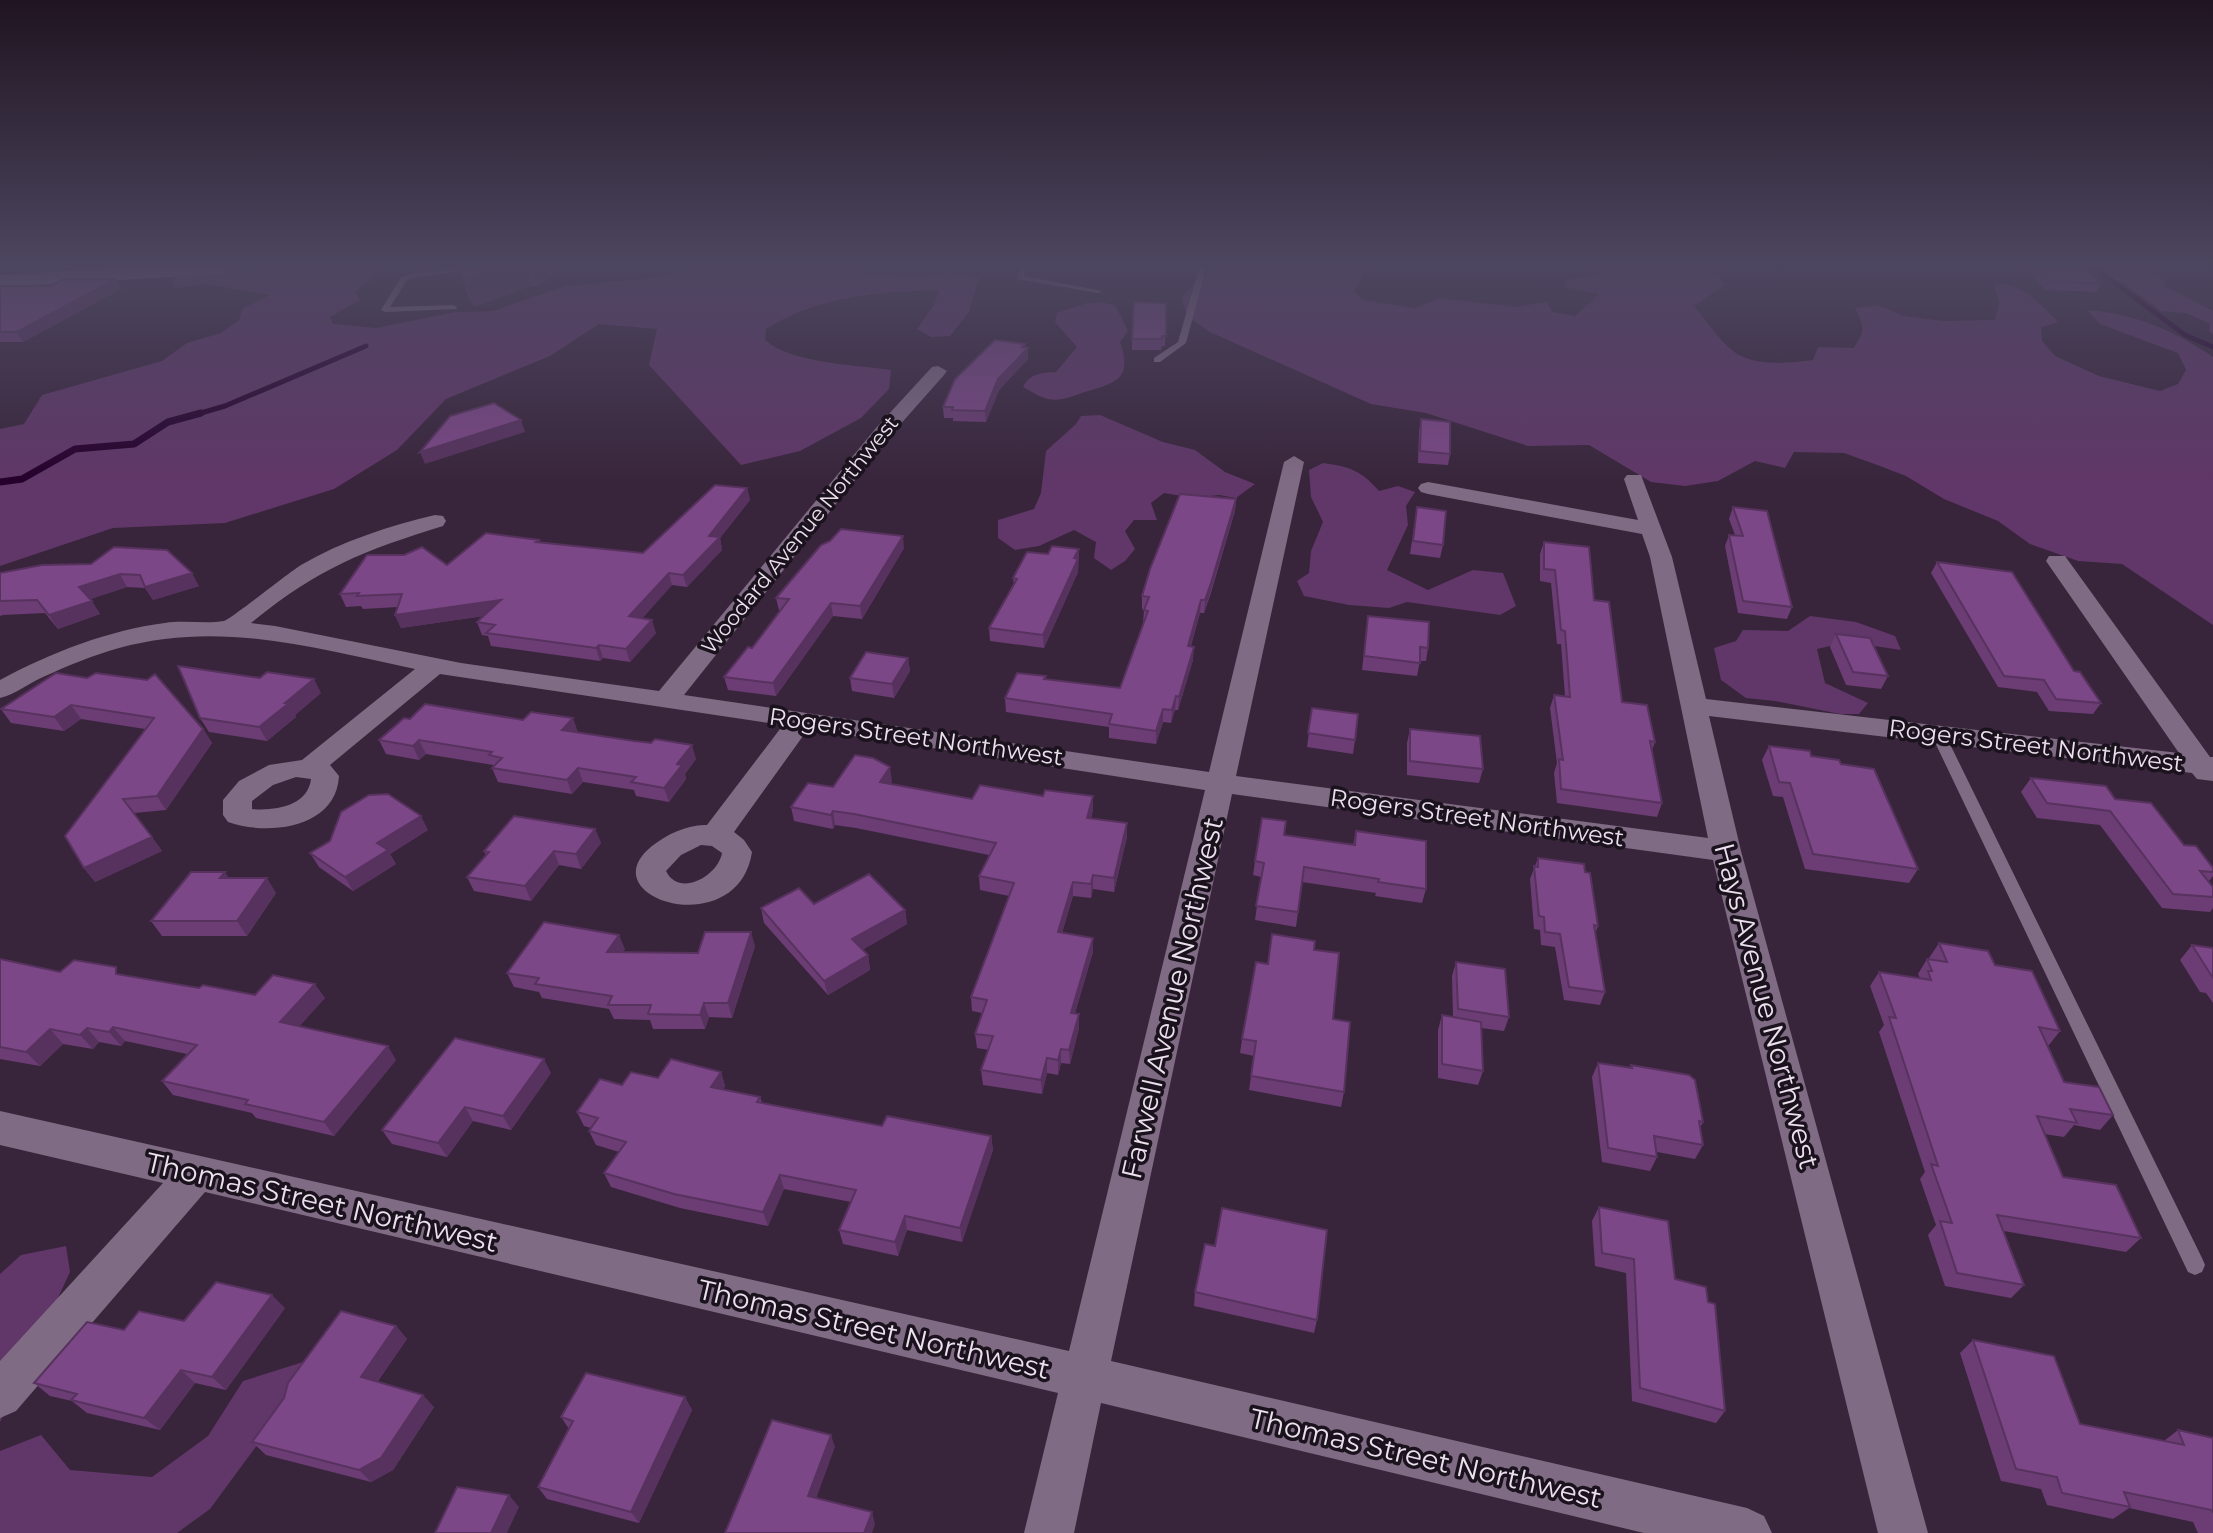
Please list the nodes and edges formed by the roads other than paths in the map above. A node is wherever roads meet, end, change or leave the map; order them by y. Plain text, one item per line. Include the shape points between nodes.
1 (1183, 340) edge
2 (1157, 360) dead end
3 (938, 371) dead end
4 (1294, 463) dead end
5 (1634, 479) dead end
6 (1429, 488) dead end
7 (435, 521) dead end
8 (1650, 529) junction
9 (2057, 561) dead end
10 (231, 628) junction
11 (435, 666) junction
12 (0, 690) edge
13 (665, 701) junction
14 (1693, 706) junction
15 (801, 720) junction
16 (1938, 734) junction
17 (309, 768) dead end
18 (2209, 770) edge
19 (1221, 783) junction
20 (715, 836) dead end
21 (1726, 852) junction
22 (0, 1128) edge
23 (197, 1174) junction
24 (2195, 1265) dead end
25 (1084, 1379) junction
26 (0, 1395) edge
27 (1049, 1533) edge
28 (1748, 1533) edge
29 (1903, 1533) edge

1 - 2 lane
3 - 13 street, Woodard Avenue Northwest
4 - 19 street, Farwell Avenue Northwest
5 - 8 street, Hays Avenue Northwest
6 - 8 street
7 - 10 street via 324,561 273,593
8 - 14 street, Hays Avenue Northwest via 1661,557
9 - 18 street
10 - 11 street, Rogers Street Northwest
10 - 12 street, Rogers Street Northwest via 164,630 108,643
11 - 13 street, Rogers Street Northwest
11 - 17 street
13 - 15 street, Rogers Street Northwest
14 - 16 street, Rogers Street Northwest
14 - 21 street, Hays Avenue Northwest
15 - 19 street, Rogers Street Northwest
15 - 20 street
16 - 18 street, Rogers Street Northwest
16 - 24 lane
19 - 21 street, Rogers Street Northwest
19 - 25 street, Farwell Avenue Northwest
21 - 29 street, Hays Avenue Northwest
22 - 23 street, Thomas Street Northwest
23 - 25 street, Thomas Street Northwest
23 - 26 street
25 - 27 street, Farwell Avenue Northwest
25 - 28 street, Thomas Street Northwest

